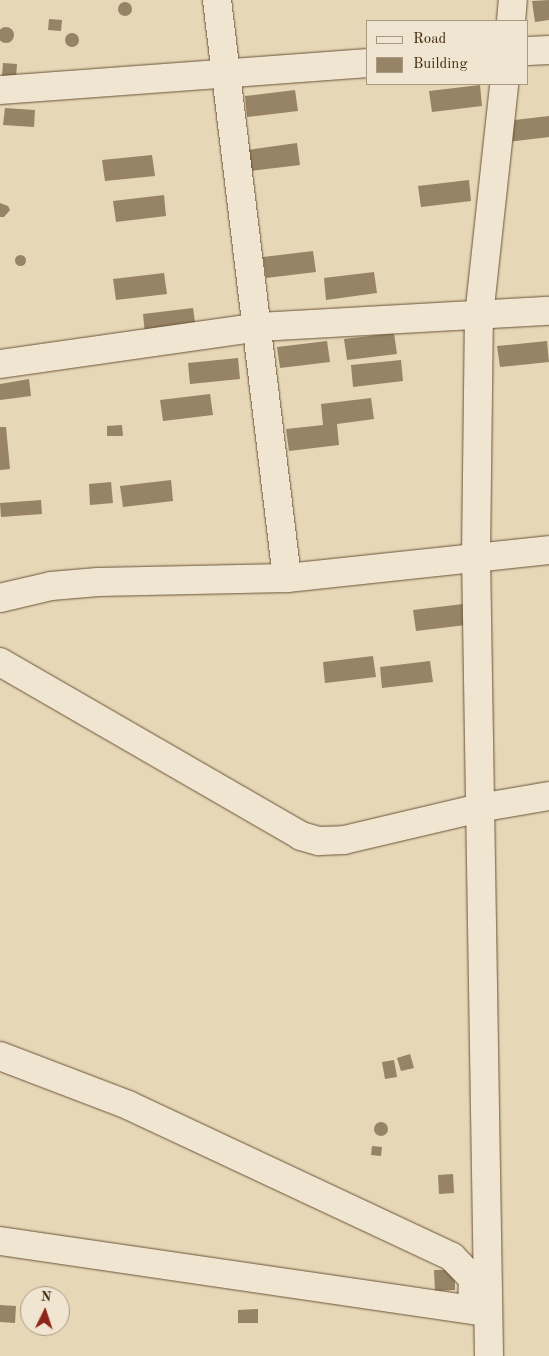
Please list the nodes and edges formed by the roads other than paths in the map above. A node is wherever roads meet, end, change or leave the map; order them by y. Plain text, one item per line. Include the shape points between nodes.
1 (217, 0) edge
2 (513, 0) edge
3 (511, 20) edge
4 (549, 50) edge
5 (529, 51) edge
6 (366, 62) edge
7 (226, 72) junction
8 (504, 85) edge
9 (0, 90) edge
10 (549, 311) edge
11 (479, 316) junction
12 (259, 328) junction
13 (0, 364) edge
14 (549, 550) edge
15 (476, 556) junction
16 (287, 578) junction
17 (0, 598) edge
18 (0, 662) edge
19 (549, 796) edge
20 (479, 808) junction
21 (0, 1056) edge
22 (0, 1240) edge
23 (480, 1311) junction
24 (489, 1356) edge

1 - 7 street
2 - 3 street
4 - 5 street
6 - 7 street
7 - 9 street
7 - 12 street
8 - 11 street
10 - 11 street
11 - 12 street
11 - 15 street
12 - 13 street
12 - 16 street
14 - 15 street
15 - 16 street
15 - 20 street
16 - 17 street via 98,582 51,586
18 - 20 street via 301,836 319,841 344,840
19 - 20 street
20 - 23 street
21 - 23 street via 128,1105 452,1257 473,1279
22 - 23 street
23 - 24 street

